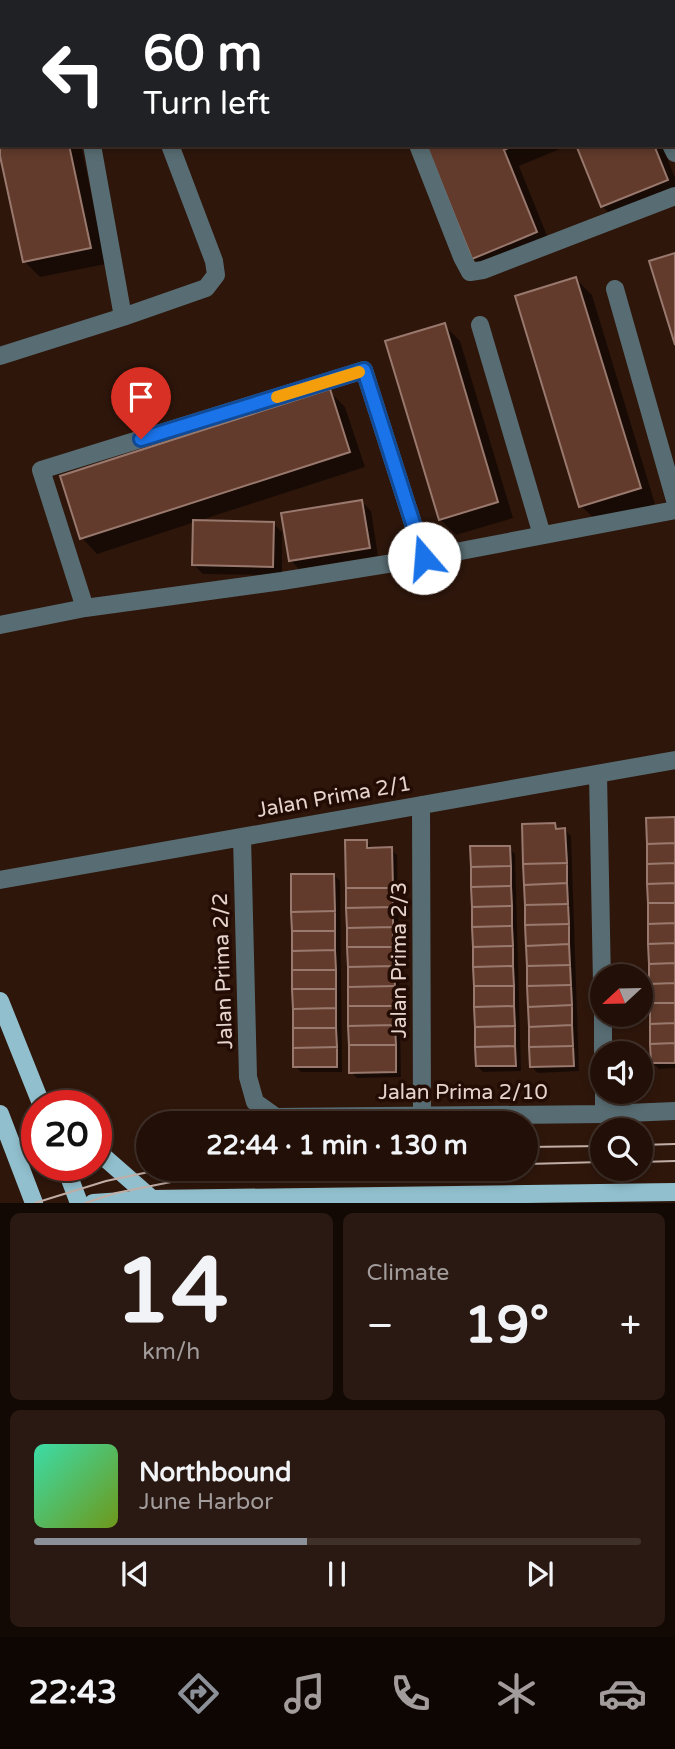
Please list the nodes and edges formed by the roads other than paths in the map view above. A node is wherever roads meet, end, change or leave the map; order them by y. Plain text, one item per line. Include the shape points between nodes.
1 (92, 147) edge
2 (171, 147) edge
3 (419, 147) edge
4 (675, 196) edge
5 (615, 289) dead end
6 (122, 317) junction
7 (480, 325) dead end
8 (0, 356) edge
9 (675, 500) edge
10 (675, 510) edge
11 (542, 535) junction
12 (424, 558) junction
13 (85, 608) junction
14 (0, 625) edge
15 (675, 760) edge
16 (598, 774) junction
17 (421, 805) junction
18 (242, 837) junction
19 (0, 880) edge
20 (602, 964) edge
21 (0, 1000) edge
22 (32, 1080) junction
23 (36, 1090) edge
24 (40, 1090) edge
25 (255, 1102) joint
26 (604, 1104) edge
27 (268, 1111) edge
28 (422, 1111) edge
29 (675, 1111) edge
30 (538, 1114) edge
31 (604, 1114) junction
32 (2, 1119) edge
33 (0, 1146) edge
34 (112, 1164) edge
35 (71, 1181) edge
36 (675, 1192) edge
37 (152, 1199) junction
38 (34, 1203) edge
39 (79, 1203) edge
40 (93, 1203) edge

1 - 6 street
2 - 6 street via 216,275 206,288
3 - 4 street via 470,272
5 - 9 street
6 - 8 street
7 - 11 street
10 - 11 street
11 - 12 street
12 - 13 street
12 - 13 street via 364,370 41,470
13 - 14 street
15 - 16 street, Jalan Prima 2/1
16 - 17 street, Jalan Prima 2/1
16 - 20 street
17 - 18 street, Jalan Prima 2/1
17 - 28 street, Jalan Prima 2/3
18 - 19 street, Jalan Prima 2/1
18 - 25 street, Jalan Prima 2/2 via 248,1077
21 - 22 main road
22 - 23 main road
22 - 24 main road
25 - 27 street, Jalan Prima 2/10
26 - 31 street
29 - 31 street, Jalan Prima 2/10
30 - 31 street, Jalan Prima 2/10
32 - 33 main road
32 - 38 main road
34 - 37 main road
35 - 39 main road
36 - 37 main road
37 - 40 main road

